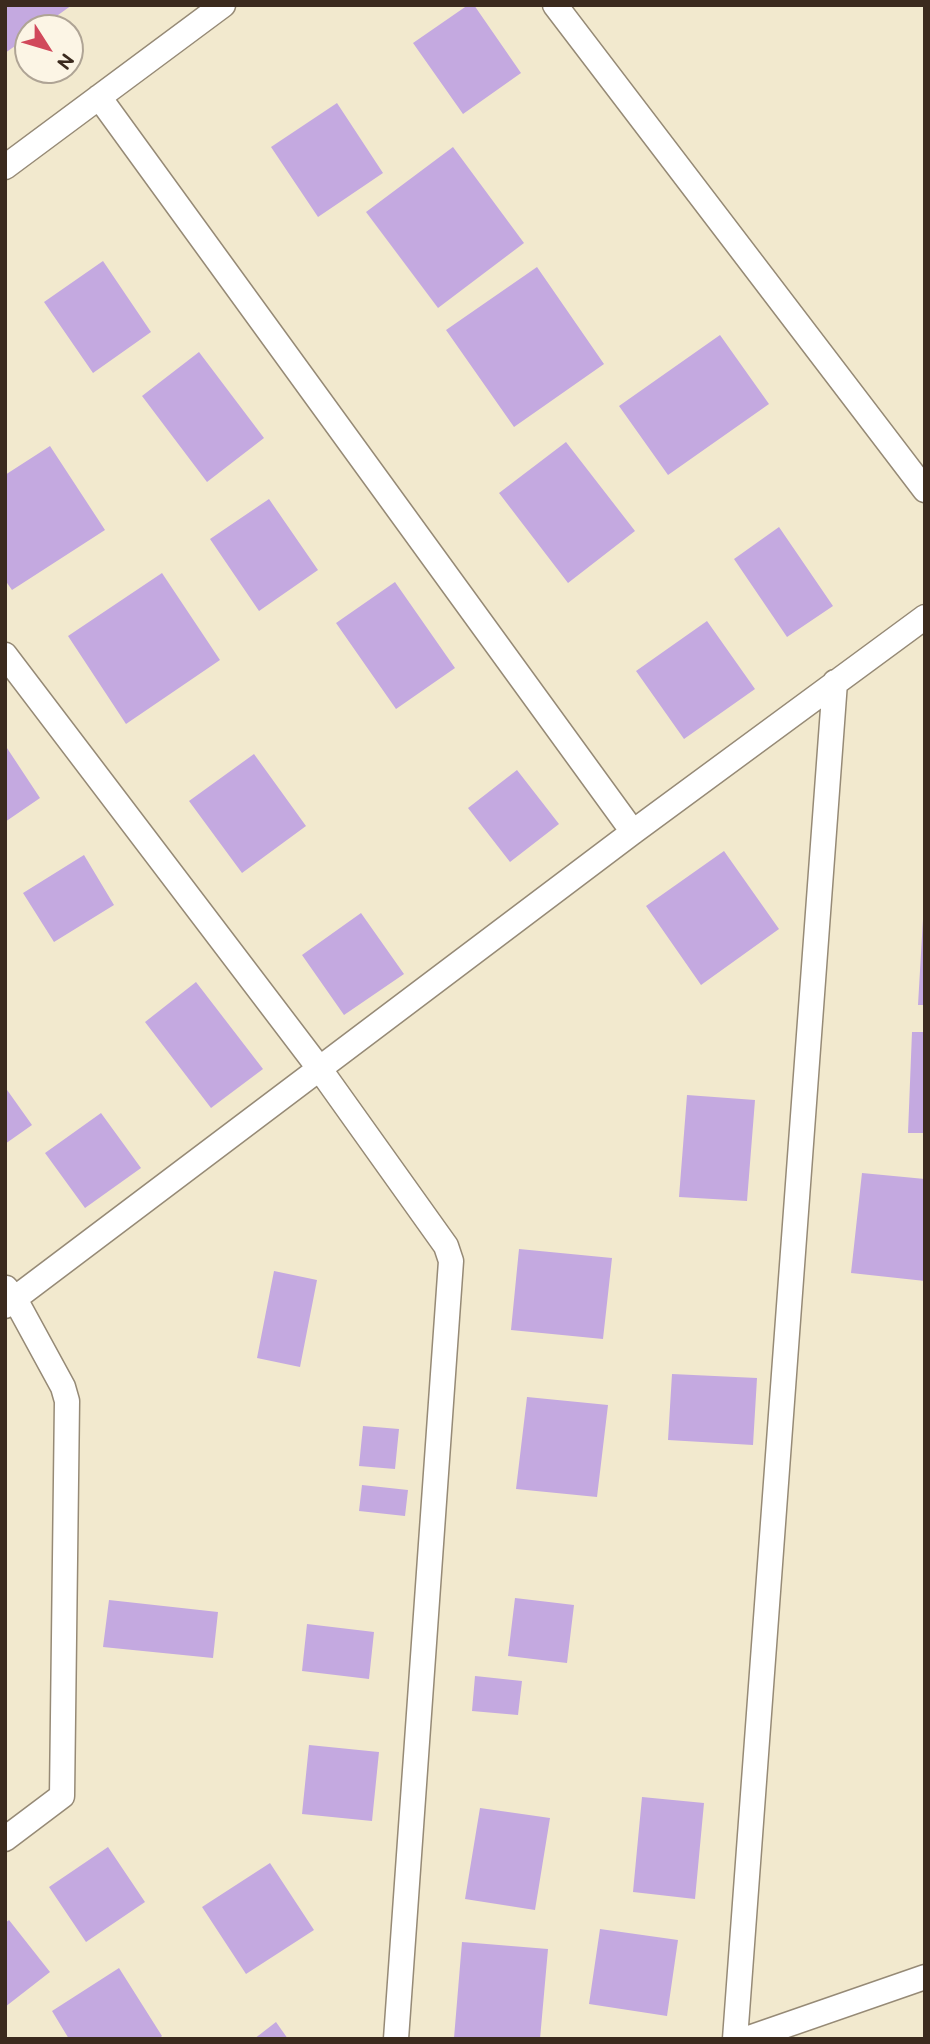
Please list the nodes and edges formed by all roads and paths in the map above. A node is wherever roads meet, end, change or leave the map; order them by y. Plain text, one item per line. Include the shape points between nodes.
1 (223, 5) edge
2 (555, 5) edge
3 (99, 97) junction
4 (5, 167) edge
5 (925, 490) edge
6 (925, 617) edge
7 (5, 655) edge
8 (835, 682) junction
9 (633, 832) junction
10 (319, 1068) junction
11 (8, 1297) edge
12 (5, 1839) edge
13 (925, 1977) edge
14 (396, 2039) edge
15 (735, 2039) edge
16 (746, 2039) edge

1 - 3 street
2 - 5 street
3 - 4 street
3 - 9 street
6 - 8 street
7 - 10 street
8 - 9 street
8 - 15 street
9 - 10 street
10 - 11 street
10 - 14 street via 446,1245 451,1261
11 - 12 street via 68,1401 62,1796
13 - 16 street

